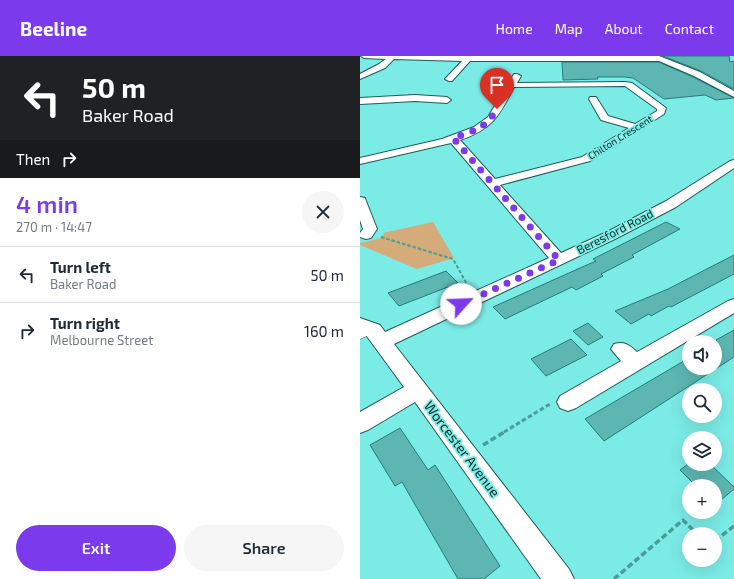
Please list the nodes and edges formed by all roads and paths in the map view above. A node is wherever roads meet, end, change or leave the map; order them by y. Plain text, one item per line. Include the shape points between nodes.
1 (364, 56) edge
2 (631, 56) edge
3 (653, 56) edge
4 (436, 57) edge
5 (391, 58) junction
6 (522, 58) edge
7 (617, 58) edge
8 (468, 59) junction
9 (662, 60) junction
10 (360, 77) edge
11 (449, 79) dead end
12 (512, 85) junction
13 (734, 94) edge
14 (594, 99) dead end
15 (447, 100) dead end
16 (360, 101) edge
17 (636, 127) junction
18 (453, 138) junction
19 (360, 161) edge
20 (734, 163) edge
21 (492, 183) junction
22 (360, 201) edge
23 (366, 234) joint
24 (559, 260) junction
25 (475, 298) junction
26 (734, 305) edge
27 (368, 333) edge
28 (621, 349) dead end
29 (636, 362) junction
30 (418, 390) junction
31 (568, 402) joint
32 (360, 423) edge
33 (466, 455) junction
34 (734, 526) edge
35 (690, 527) edge
36 (722, 535) edge
37 (559, 579) edge
38 (614, 579) edge

1 - 5 street
2 - 7 lane
3 - 9 street
4 - 5 street
4 - 8 street
5 - 10 street via 382,66
6 - 7 street
6 - 8 street
6 - 12 street
7 - 9 street
8 - 11 street
9 - 13 street via 697,74
12 - 17 street, Chilton Crescent via 629,85 662,108 661,112
12 - 18 street via 489,122 474,131
14 - 17 street via 604,118
15 - 16 street via 414,98
17 - 21 street, Chilton Crescent via 586,159
18 - 19 street
18 - 21 street
20 - 24 street, Beresford Road via 671,204
21 - 24 street
22 - 23 street via 370,229
23 - 25 path via 453,259
24 - 25 street, Beresford Road
25 - 27 street, Beresford Road
26 - 29 street
27 - 30 street, Worcester Avenue
28 - 29 street
29 - 31 street
30 - 32 street
30 - 33 street, Worcester Avenue
31 - 33 path via 562,396
33 - 37 street, Worcester Avenue
34 - 36 path
35 - 38 path via 683,520

